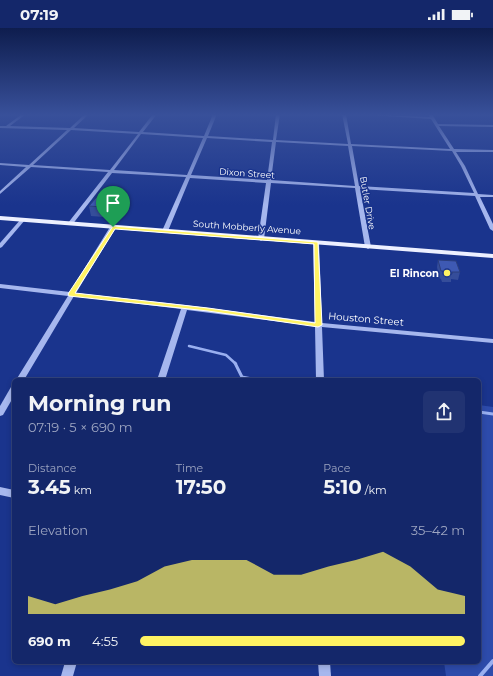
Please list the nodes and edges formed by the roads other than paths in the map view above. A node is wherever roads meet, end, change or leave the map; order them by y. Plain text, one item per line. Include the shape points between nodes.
1 (53, 144) edge
2 (132, 144) edge
3 (202, 144) edge
4 (274, 144) edge
5 (336, 144) edge
6 (450, 144) edge
7 (350, 145) junction
8 (454, 150) junction
9 (493, 151) edge
10 (0, 164) edge
11 (29, 166) junction
12 (110, 172) junction
13 (188, 177) junction
14 (269, 182) junction
15 (358, 188) junction
16 (0, 193) edge
17 (477, 195) junction
18 (493, 196) edge
19 (0, 218) edge
20 (23, 220) junction
21 (70, 224) junction
22 (113, 227) junction
23 (493, 229) edge
24 (164, 231) junction
25 (261, 239) junction
26 (316, 243) junction
27 (0, 246) edge
28 (368, 247) junction
29 (493, 256) edge
30 (0, 286) edge
31 (71, 294) junction
32 (185, 307) junction
33 (318, 325) junction
34 (493, 341) edge
35 (21, 378) edge
36 (162, 378) edge
37 (320, 378) edge
38 (12, 392) edge
39 (0, 413) edge
40 (0, 491) edge
41 (12, 494) edge
42 (70, 664) edge
43 (324, 664) edge
44 (67, 676) edge
45 (324, 676) edge

1 - 11 street
2 - 12 street
3 - 13 street
4 - 14 street
5 - 7 street
6 - 8 street
7 - 8 street
7 - 15 street, Butler Drive
8 - 9 street
8 - 17 street
10 - 11 street, Dixon Street
11 - 12 street, Dixon Street
11 - 16 street
12 - 13 street, Dixon Street
12 - 21 street
13 - 14 street, Dixon Street
13 - 24 street
14 - 15 street, Dixon Street
14 - 25 street
15 - 17 street, Dixon Street
15 - 28 street, Butler Drive
17 - 18 street, Dixon Street
17 - 23 street
19 - 20 main road, South Mobberly Avenue
20 - 21 main road, South Mobberly Avenue
20 - 27 street
21 - 22 main road, South Mobberly Avenue
22 - 24 main road, South Mobberly Avenue
22 - 31 street
24 - 25 main road, South Mobberly Avenue
25 - 26 main road, South Mobberly Avenue
26 - 28 main road, South Mobberly Avenue
26 - 33 street
28 - 29 main road, South Mobberly Avenue
30 - 31 street, Houston Street
31 - 32 street, Houston Street
31 - 35 street
32 - 33 street, Houston Street
32 - 36 street
33 - 34 street, Houston Street
33 - 37 street
38 - 39 street
40 - 41 street
42 - 44 street
43 - 45 street

